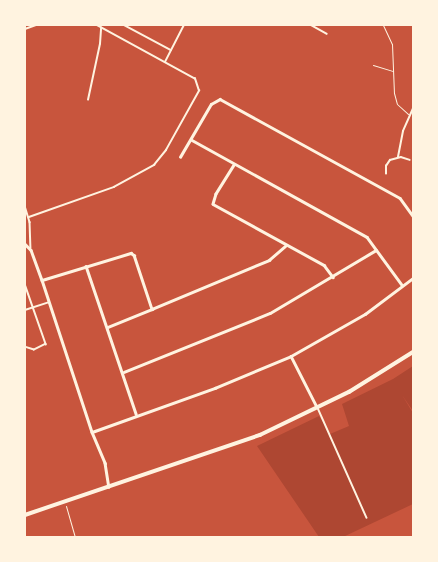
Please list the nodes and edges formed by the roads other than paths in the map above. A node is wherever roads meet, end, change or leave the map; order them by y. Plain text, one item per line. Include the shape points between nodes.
1 (36, 25) edge
2 (96, 25) edge
3 (104, 25) edge
4 (124, 25) edge
5 (184, 25) edge
6 (311, 25) edge
7 (102, 28) junction
8 (25, 29) edge
9 (327, 34) dead end
10 (171, 50) junction
11 (165, 62) junction
12 (88, 100) dead end
13 (413, 109) edge
14 (192, 140) junction
15 (180, 157) dead end
16 (398, 157) junction
17 (410, 160) dead end
18 (234, 165) junction
19 (386, 174) dead end
20 (25, 206) edge
21 (413, 216) edge
22 (28, 217) junction
23 (25, 244) edge
24 (285, 246) junction
25 (31, 250) junction
26 (376, 250) junction
27 (86, 266) junction
28 (333, 277) junction
29 (413, 278) edge
30 (42, 280) junction
31 (25, 284) edge
32 (402, 285) junction
33 (49, 302) junction
34 (33, 307) junction
35 (152, 309) junction
36 (25, 310) edge
37 (108, 327) junction
38 (25, 347) edge
39 (413, 352) edge
40 (291, 356) junction
41 (124, 372) junction
42 (318, 408) junction
43 (136, 414) junction
44 (92, 432) junction
45 (109, 487) junction
46 (25, 515) edge
47 (367, 518) dead end

1 - 8 lane
2 - 7 lane
3 - 7 lane
4 - 10 lane
5 - 10 lane
6 - 9 lane
7 - 11 lane
7 - 12 lane
10 - 11 lane
11 - 22 lane via 195,79 200,88 161,158 114,187
13 - 16 lane via 403,131
14 - 15 street
14 - 18 street
14 - 21 street via 211,104 220,99 400,198
16 - 17 lane
16 - 19 lane via 388,162
18 - 24 street via 216,194 213,204
18 - 26 street via 367,236
20 - 22 lane
22 - 25 lane
23 - 25 street
24 - 28 street via 324,265
24 - 35 street via 269,260
25 - 30 street
26 - 28 street
26 - 32 street
27 - 30 street
27 - 35 street via 131,253 134,255
27 - 37 street
28 - 41 street via 270,313
29 - 32 street
30 - 33 street
31 - 34 lane
32 - 40 street via 365,314
33 - 34 lane
33 - 44 street
34 - 36 lane
34 - 38 lane via 46,345 34,350
35 - 37 street
37 - 41 street
39 - 42 street via 368,381
40 - 42 street
40 - 43 street via 215,388
41 - 43 street
42 - 45 street via 244,441
42 - 47 lane
43 - 44 street
44 - 45 street via 105,463
45 - 46 street

